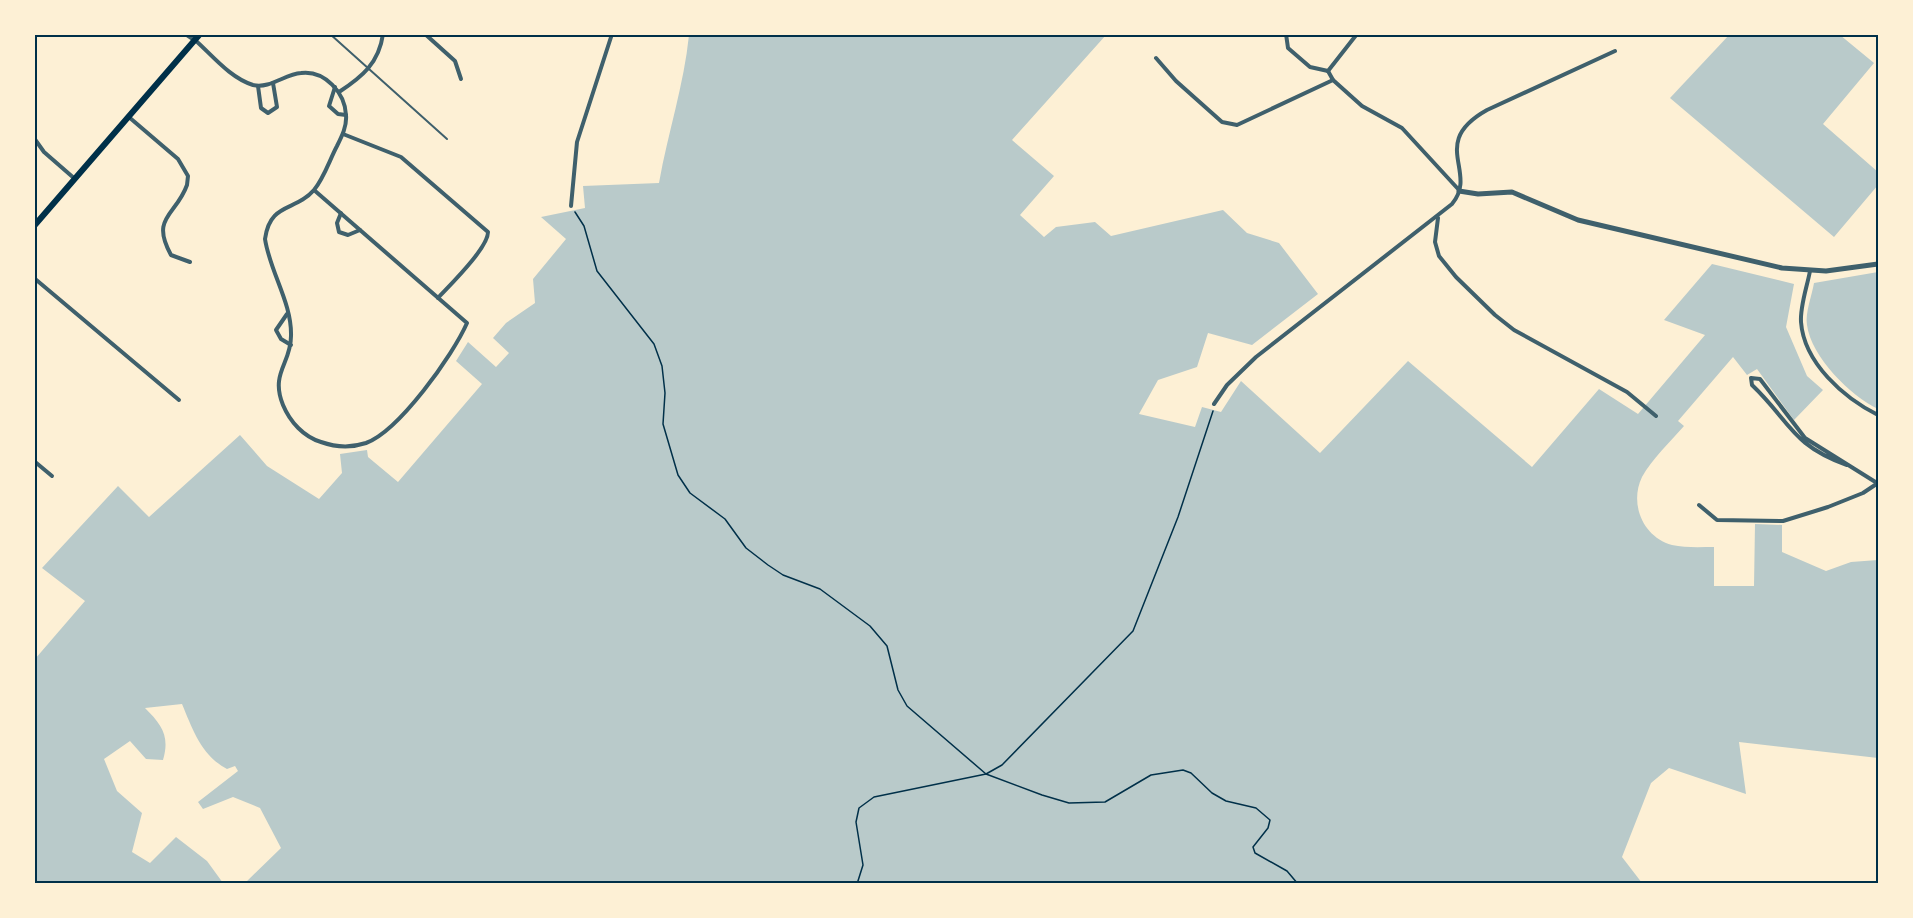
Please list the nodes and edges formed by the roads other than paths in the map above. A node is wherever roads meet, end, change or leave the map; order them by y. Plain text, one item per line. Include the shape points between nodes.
1 (330, 34) edge
2 (383, 34) edge
3 (425, 34) edge
4 (612, 34) edge
5 (1286, 34) edge
6 (1357, 34) edge
7 (193, 36) edge
8 (1615, 51) dead end
9 (1156, 58) dead end
10 (369, 69) junction
11 (1328, 71) junction
12 (461, 79) dead end
13 (1333, 80) junction
14 (273, 83) junction
15 (258, 86) junction
16 (334, 87) junction
17 (339, 92) junction
18 (346, 115) junction
19 (130, 118) junction
20 (343, 134) junction
21 (34, 138) edge
22 (447, 139) dead end
23 (75, 179) junction
24 (314, 190) junction
25 (1460, 191) junction
26 (572, 206) road end
27 (341, 213) junction
28 (1438, 217) junction
29 (34, 226) edge
30 (360, 230) junction
31 (190, 262) dead end
32 (1878, 264) edge
33 (1810, 271) junction
34 (34, 278) edge
35 (438, 298) junction
36 (287, 313) junction
37 (291, 345) junction
38 (179, 400) dead end
39 (1214, 404) road end
40 (1878, 415) edge
41 (1656, 416) dead end
42 (34, 461) edge
43 (1847, 465) junction
44 (52, 476) dead end
45 (1878, 483) edge
46 (1699, 505) dead end

1 - 10 lane
2 - 10 street
3 - 12 street via 455,62
4 - 26 street via 577,142
5 - 11 street via 1288,48 1310,67
6 - 11 street
7 - 15 street via 235,75
7 - 19 main road
8 - 25 street via 1468,122 1458,138
9 - 13 street via 1176,81 1230,125
10 - 17 street
10 - 22 lane
11 - 13 street
13 - 25 street via 1362,106 1402,128
14 - 15 street
14 - 15 street via 278,103 268,113 261,108
14 - 16 street via 309,72
16 - 17 street
16 - 18 street via 329,106
17 - 18 street
18 - 20 street
19 - 23 main road
19 - 31 street via 184,167 188,176 185,191 162,226 171,255
20 - 24 street
20 - 35 street via 401,157 488,232 481,249
21 - 23 street
23 - 29 main road
24 - 27 street
24 - 36 street via 277,212 266,230 266,247
25 - 28 street
25 - 33 street via 1512,192 1578,220 1771,266
27 - 30 street
27 - 30 street via 339,232 348,235
28 - 39 street via 1256,357
28 - 41 street via 1435,233 1439,256 1495,315 1514,330 1627,392
30 - 35 street
32 - 33 street
33 - 40 street via 1801,318 1818,367 1853,399
34 - 38 street
35 - 37 street via 468,323 453,353 379,436 351,446 318,441 289,416 277,385
36 - 37 street
36 - 37 street via 276,330
42 - 44 street
43 - 43 street via 1805,438 1760,379 1751,378 1752,385 1799,439 1820,454
43 - 45 street
45 - 46 street via 1837,504 1783,521 1716,520

